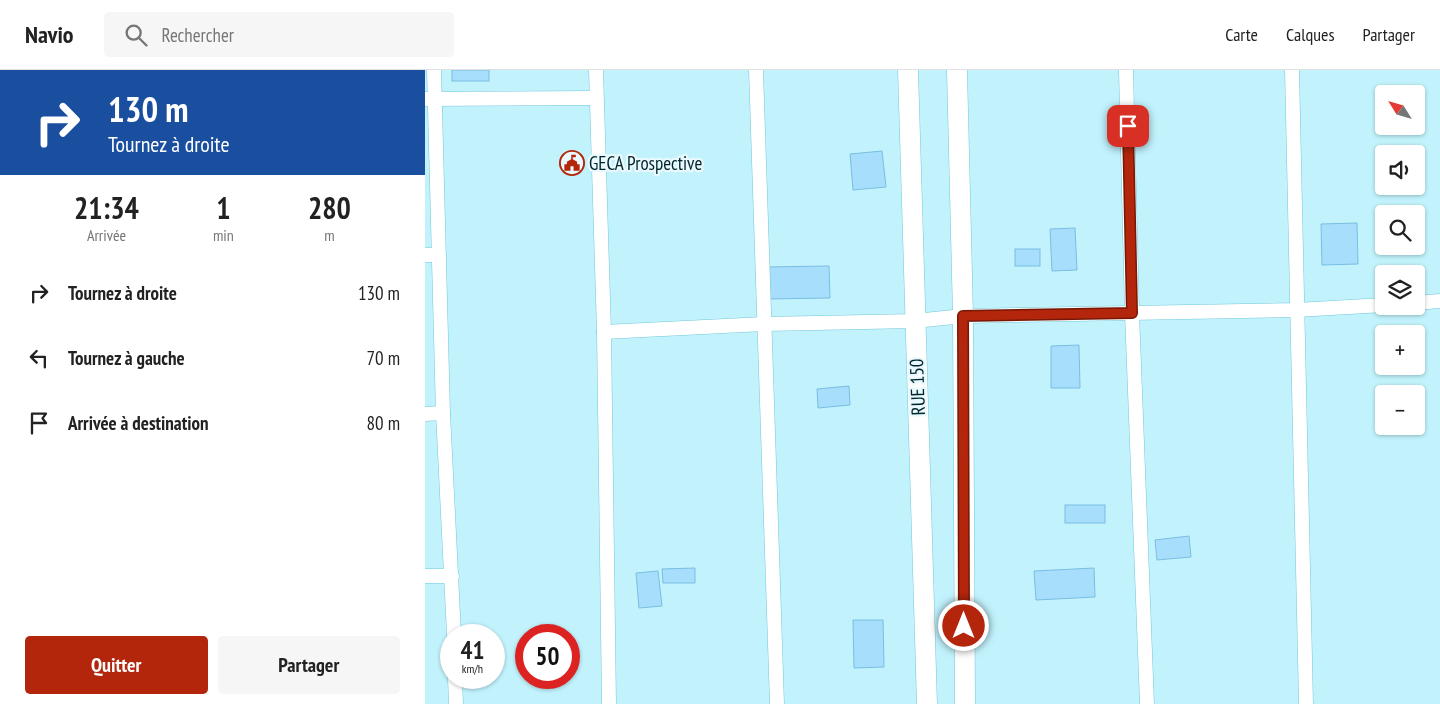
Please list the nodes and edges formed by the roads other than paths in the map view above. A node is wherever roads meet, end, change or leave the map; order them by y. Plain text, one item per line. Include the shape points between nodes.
1 (434, 70) edge
2 (596, 70) edge
3 (755, 70) edge
4 (908, 70) edge
5 (957, 70) edge
6 (1126, 70) edge
7 (1292, 70) edge
8 (597, 98) junction
9 (430, 99) edge
10 (432, 255) edge
11 (1440, 302) edge
12 (1425, 303) edge
13 (1375, 306) edge
14 (1296, 310) junction
15 (1132, 313) junction
16 (963, 316) junction
17 (915, 321) junction
18 (765, 324) junction
19 (604, 332) junction
20 (443, 413) junction
21 (425, 414) edge
22 (425, 576) edge
23 (452, 576) junction
24 (454, 624) edge
25 (455, 689) edge
26 (456, 704) edge
27 (609, 704) edge
28 (777, 704) edge
29 (927, 704) edge
30 (965, 704) edge
31 (1147, 704) edge
32 (1306, 704) edge

1 - 9 street
2 - 8 street
3 - 18 street
4 - 17 main road, RUE 150
5 - 16 main road
6 - 15 street
7 - 14 street
8 - 9 street
8 - 19 street
9 - 10 street
10 - 20 street
11 - 12 street
13 - 14 street
14 - 15 street
14 - 32 street
15 - 16 street
15 - 31 street
16 - 17 street
16 - 30 main road
17 - 18 street
17 - 29 main road, RUE 150
18 - 19 street
18 - 28 street
19 - 27 street
20 - 21 street
20 - 23 street
22 - 23 street
23 - 24 street
25 - 26 street

